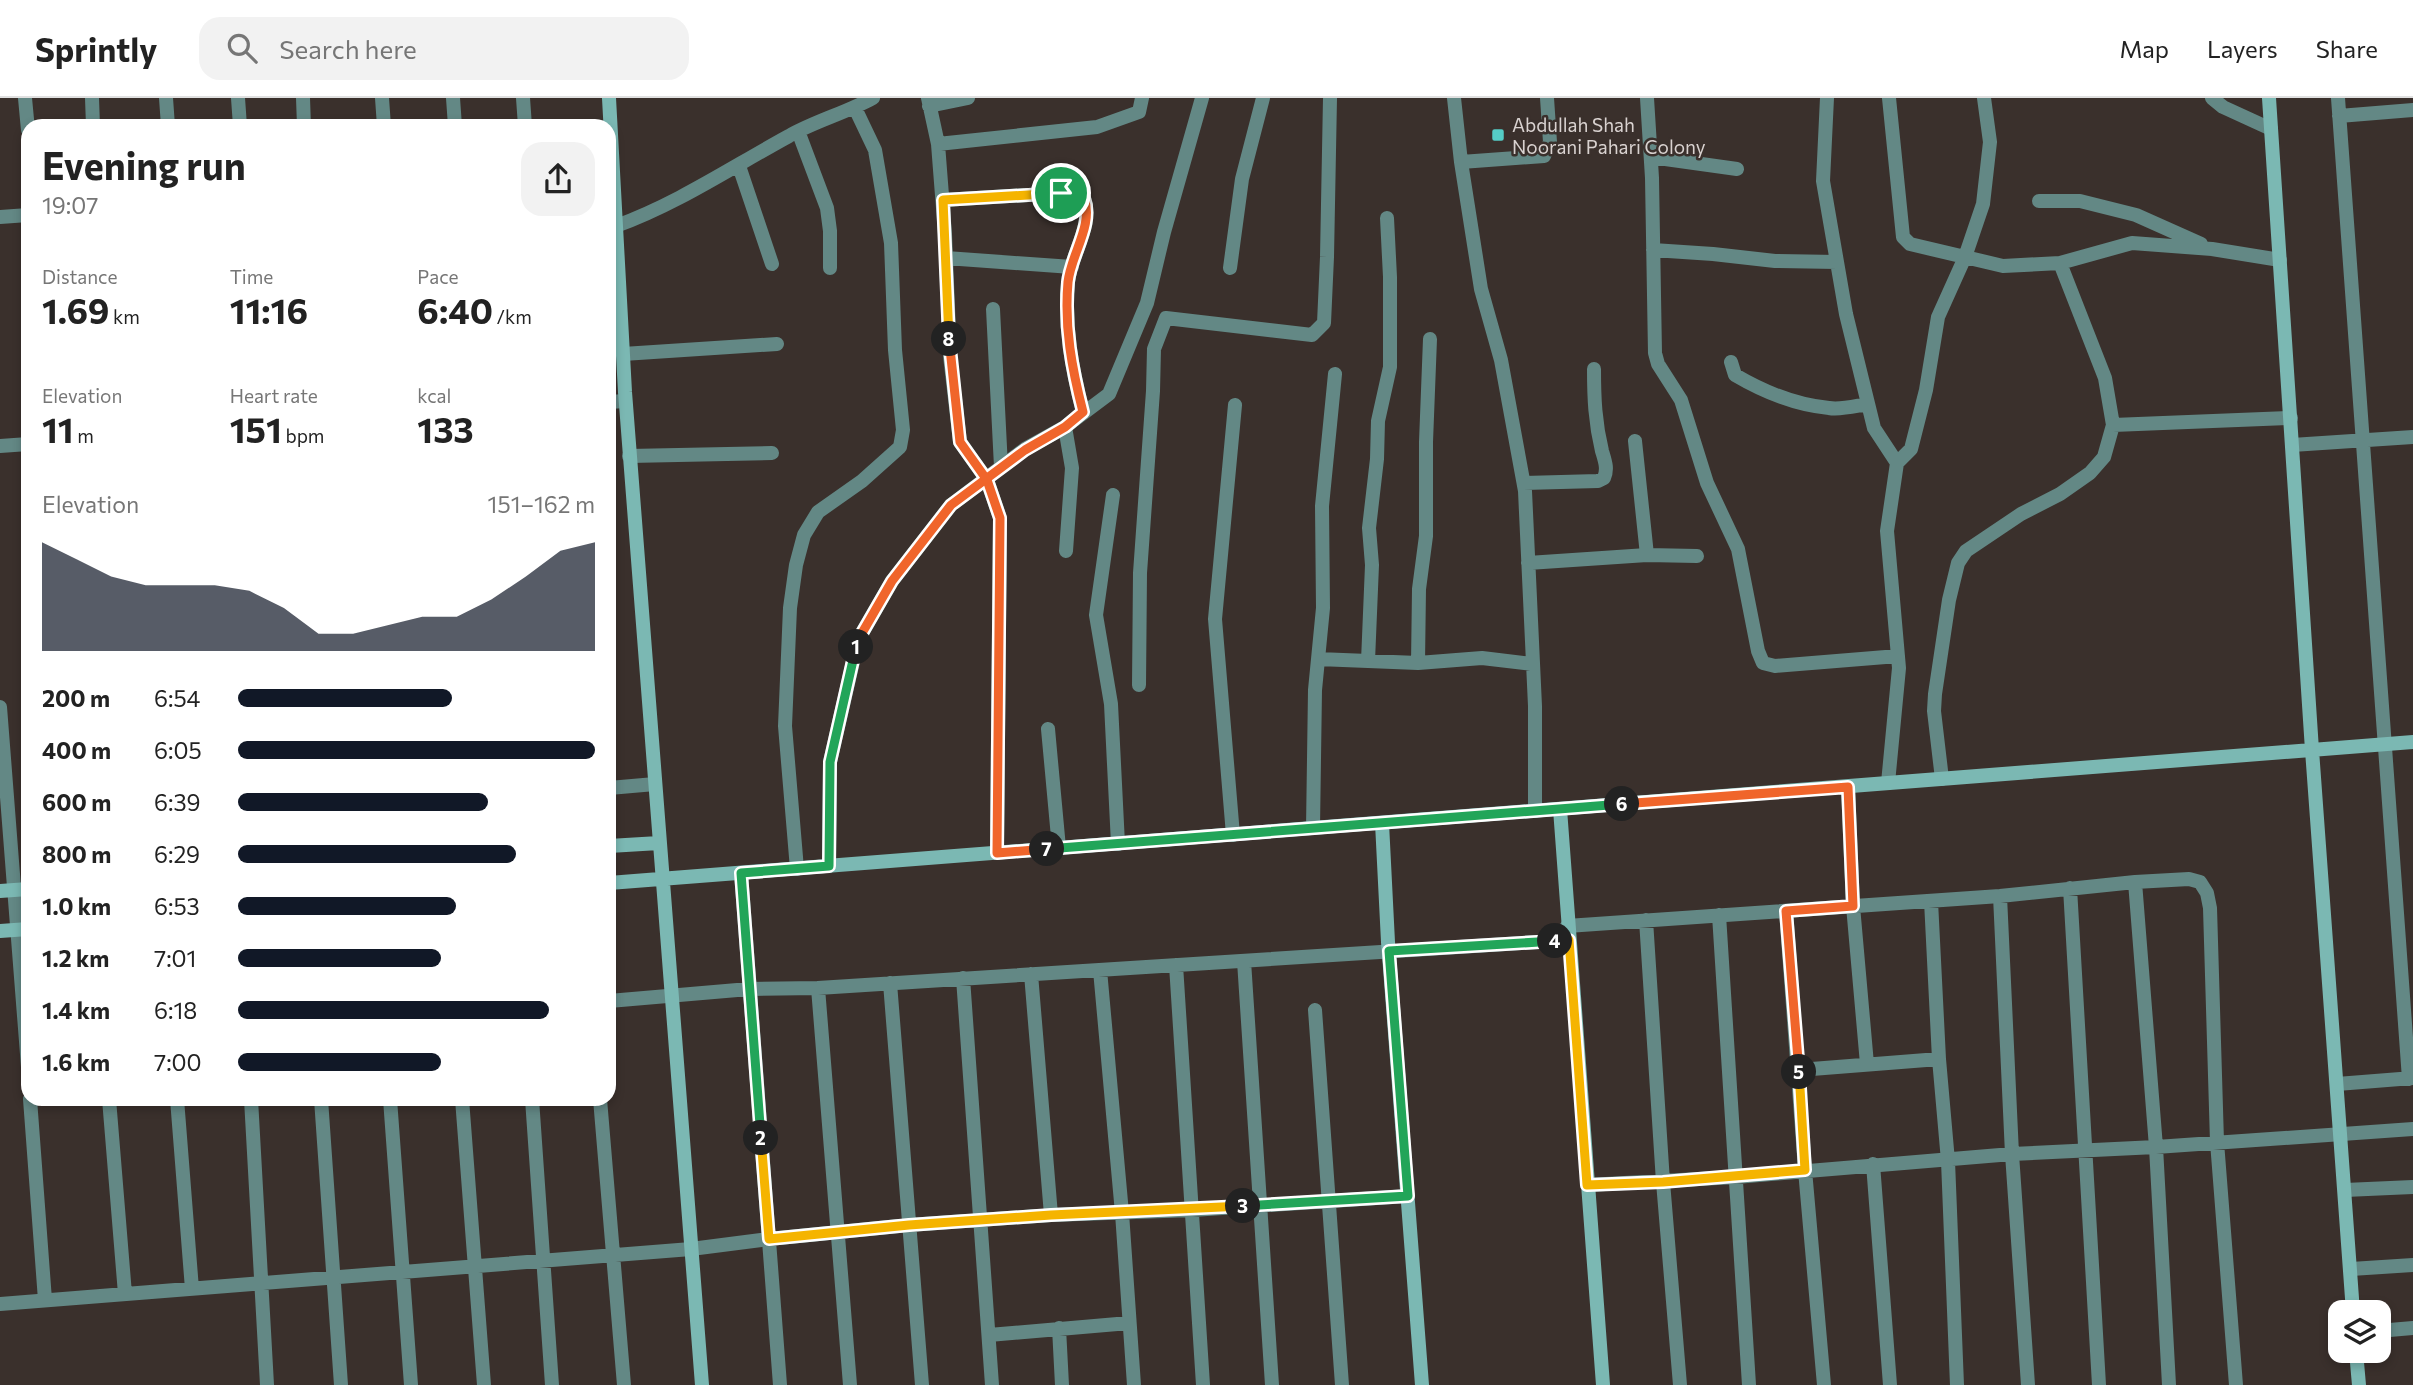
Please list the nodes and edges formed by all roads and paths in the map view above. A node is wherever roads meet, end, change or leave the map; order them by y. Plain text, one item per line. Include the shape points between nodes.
1 (25, 98) edge
2 (92, 98) edge
3 (166, 98) edge
4 (238, 98) edge
5 (303, 98) edge
6 (382, 98) edge
7 (453, 98) edge
8 (523, 98) edge
9 (609, 98) edge
10 (873, 98) edge
11 (968, 98) edge
12 (1142, 98) edge
13 (1202, 98) edge
14 (1262, 98) edge
15 (1330, 98) edge
16 (1454, 98) edge
17 (1547, 98) edge
18 (1647, 98) edge
19 (1827, 98) edge
20 (1889, 98) edge
21 (1984, 98) edge
22 (2212, 98) edge
23 (2269, 98) edge
24 (2338, 98) edge
25 (928, 102) edge
26 (855, 108) junction
27 (2413, 110) edge
28 (2339, 116) junction
29 (27, 119) edge
30 (93, 119) edge
31 (168, 119) edge
32 (240, 119) edge
33 (304, 119) edge
34 (384, 119) edge
35 (454, 119) edge
36 (524, 119) edge
37 (610, 119) edge
38 (2271, 129) junction
39 (798, 131) junction
40 (938, 144) junction
41 (1651, 158) junction
42 (1461, 162) junction
43 (738, 166) junction
44 (1737, 169) dead end
45 (943, 200) junction
46 (2039, 201) dead end
47 (21, 216) edge
48 (0, 217) edge
49 (1387, 218) dead end
50 (616, 226) joint
51 (2212, 248) junction
52 (1653, 250) junction
53 (1965, 257) junction
54 (946, 258) junction
55 (2280, 260) junction
56 (1837, 262) junction
57 (2060, 263) junction
58 (772, 264) dead end
59 (1072, 267) junction
60 (830, 268) dead end
61 (1230, 268) dead end
62 (993, 309) dead end
63 (1430, 339) dead end
64 (777, 344) dead end
65 (623, 354) junction
66 (1731, 362) dead end
67 (1594, 369) dead end
68 (1335, 374) dead end
69 (625, 401) junction
70 (616, 402) edge
71 (1868, 404) junction
72 (1235, 405) dead end
73 (1083, 412) junction
74 (2291, 418) junction
75 (2113, 425) junction
76 (1065, 427) junction
77 (2413, 437) edge
78 (2364, 440) junction
79 (1635, 441) dead end
80 (21, 444) edge
81 (0, 446) edge
82 (2292, 446) junction
83 (772, 453) dead end
84 (629, 456) junction
85 (1897, 463) junction
86 (1001, 467) junction
87 (987, 480) junction
88 (1524, 483) junction
89 (1114, 495) dead end
90 (1066, 551) dead end
91 (1647, 555) junction
92 (1697, 556) dead end
93 (1528, 563) junction
94 (1898, 656) junction
95 (1318, 659) junction
96 (1368, 661) junction
97 (1418, 663) junction
98 (1533, 664) junction
99 (1139, 685) dead end
100 (0, 707) edge
101 (1048, 729) dead end
102 (2413, 743) edge
103 (2383, 745) junction
104 (2312, 750) junction
105 (1942, 779) junction
106 (1888, 783) junction
107 (655, 784) junction
108 (616, 787) edge
109 (1848, 787) junction
110 (1560, 809) junction
111 (1535, 811) junction
112 (1382, 823) junction
113 (1313, 828) junction
114 (1233, 835) junction
115 (659, 843) junction
116 (1118, 844) junction
117 (616, 846) edge
118 (1059, 848) junction
119 (997, 853) junction
120 (829, 866) junction
121 (797, 869) junction
122 (741, 873) junction
123 (662, 879) junction
124 (616, 882) edge
125 (2135, 882) junction
126 (2070, 888) junction
127 (14, 890) edge
128 (2000, 896) junction
129 (1931, 901) junction
130 (1853, 906) junction
131 (1786, 911) junction
132 (1719, 915) junction
133 (21, 920) edge
134 (1646, 920) junction
135 (21, 929) edge
136 (0, 931) edge
137 (1568, 933) junction
138 (1389, 951) junction
139 (1244, 961) junction
140 (1176, 965) junction
141 (1100, 970) junction
142 (1031, 974) junction
143 (963, 978) junction
144 (890, 983) junction
145 (818, 988) junction
146 (749, 989) junction
147 (671, 997) junction
148 (616, 1001) edge
149 (1315, 1010) dead end
150 (1939, 1059) junction
151 (1867, 1064) junction
152 (1799, 1070) junction
153 (2411, 1079) edge
154 (2337, 1084) junction
155 (31, 1106) edge
156 (110, 1106) edge
157 (178, 1106) edge
158 (251, 1106) edge
159 (321, 1106) edge
160 (391, 1106) edge
161 (462, 1106) edge
162 (533, 1106) edge
163 (601, 1106) edge
164 (2413, 1129) edge
165 (2341, 1132) junction
166 (2217, 1142) junction
167 (2156, 1147) junction
168 (2085, 1150) junction
169 (2012, 1154) junction
170 (1948, 1160) junction
171 (1873, 1164) junction
172 (1805, 1170) junction
173 (1736, 1177) junction
174 (1663, 1182) junction
175 (1587, 1185) junction
176 (2413, 1187) edge
177 (2345, 1190) junction
178 (1408, 1196) junction
179 (1328, 1201) junction
180 (1259, 1205) junction
181 (1192, 1210) junction
182 (1122, 1213) junction
183 (1051, 1215) junction
184 (979, 1220) junction
185 (909, 1225) junction
186 (839, 1231) junction
187 (769, 1239) junction
188 (691, 1250) junction
189 (614, 1256) junction
190 (545, 1261) junction
191 (2413, 1265) edge
192 (476, 1268) junction
193 (2351, 1269) junction
194 (403, 1271) junction
195 (333, 1278) junction
196 (261, 1283) junction
197 (191, 1289) junction
198 (125, 1294) junction
199 (45, 1300) junction
200 (2352, 1300) edge
201 (0, 1304) edge
202 (1129, 1323) junction
203 (1059, 1328) junction
204 (2413, 1328) edge
205 (2391, 1330) edge
206 (989, 1335) junction
207 (2357, 1363) edge
208 (267, 1385) edge
209 (341, 1385) edge
210 (411, 1385) edge
211 (484, 1385) edge
212 (552, 1385) edge
213 (624, 1385) edge
214 (702, 1385) edge
215 (780, 1385) edge
216 (850, 1385) edge
217 (922, 1385) edge
218 (992, 1385) edge
219 (1062, 1385) edge
220 (1134, 1385) edge
221 (1203, 1385) edge
222 (1272, 1385) edge
223 (1342, 1385) edge
224 (1422, 1385) edge
225 (1603, 1385) edge
226 (1680, 1385) edge
227 (1749, 1385) edge
228 (1824, 1385) edge
229 (1890, 1385) edge
230 (1957, 1385) edge
231 (2028, 1385) edge
232 (2099, 1385) edge
233 (2169, 1385) edge
234 (2236, 1385) edge
235 (2359, 1385) edge

1 - 29 street
2 - 30 street
3 - 31 street
4 - 32 street
5 - 33 street
6 - 34 street
7 - 35 street
8 - 36 street
9 - 37 street
10 - 26 street
11 - 25 street
12 - 40 street via 1139,112 1097,127
13 - 73 street via 1147,303 1109,394
14 - 61 street via 1242,178
15 - 99 street via 1324,323 1312,335 1166,318 1154,349 1140,573
16 - 42 street
17 - 42 street via 1550,142 1544,156
18 - 41 street
19 - 56 street via 1824,181
20 - 53 street via 1903,237 1910,244
21 - 53 street via 1990,142 1983,204
22 - 38 street
23 - 38 street
24 - 28 street
25 - 40 street
26 - 39 street
26 - 121 street via 875,150 891,243 904,430 900,447 818,512 804,535 796,565 785,726
27 - 28 street
28 - 78 street
38 - 55 street
39 - 43 street
39 - 60 street via 827,208
40 - 45 street
41 - 44 street
41 - 52 street
42 - 88 street via 1481,289 1501,360
43 - 50 street
43 - 58 street
45 - 54 street
45 - 59 street via 1061,193 1084,198 1088,210
46 - 51 street via 2080,201 2136,215
47 - 48 street
49 - 96 street via 1390,367 1378,421 1369,528
50 - 65 street
51 - 55 street
51 - 57 street via 2132,243
52 - 56 street
52 - 94 street via 1655,353 1681,400 1707,483 1738,549 1763,663 1775,666
53 - 57 street via 2003,266
53 - 85 street via 1938,317 1911,449
54 - 59 street
54 - 87 street via 960,442
55 - 74 street
56 - 71 street
57 - 75 street via 2105,378
59 - 73 street via 1068,279 1070,360
62 - 86 street
63 - 97 street
64 - 65 street
65 - 69 street
66 - 71 street via 1735,375 1785,399 1831,409
67 - 88 street via 1595,422 1606,464 1604,478
68 - 95 street via 1322,506
69 - 70 street
69 - 84 street
71 - 85 street via 1874,428
72 - 114 street via 1215,619
73 - 76 street
74 - 75 street
74 - 82 street
75 - 105 street via 2104,457 2090,473 1966,551 1958,563 1935,694
76 - 86 street
76 - 90 street via 1072,468
77 - 78 street
78 - 82 street
78 - 103 street
79 - 91 street
80 - 81 street
82 - 104 street
83 - 84 street
84 - 107 street
85 - 94 street via 1887,531
86 - 87 street
87 - 119 street via 1000,518
87 - 120 street via 951,505 892,581 858,640 830,762
88 - 93 street
89 - 116 street via 1096,615 1111,704
91 - 92 street
91 - 93 street
93 - 98 street
94 - 106 street
95 - 96 street
95 - 113 street
96 - 97 street
97 - 98 street via 1482,658
98 - 111 street
100 - 127 street
101 - 118 street
102 - 103 street
103 - 104 street
103 - 153 street
104 - 105 street
104 - 154 street
105 - 106 street
106 - 109 street
107 - 108 street
107 - 115 street
109 - 110 street
109 - 130 street
110 - 111 street
110 - 137 street
111 - 112 street
112 - 113 street
112 - 138 street
113 - 114 street
114 - 116 street
115 - 117 street
115 - 123 street
116 - 118 street
118 - 119 street
119 - 120 street
120 - 121 street
121 - 122 street
122 - 123 street
122 - 146 street
123 - 124 street
123 - 147 street
125 - 126 street
125 - 166 street via 2189,880 2200,882 2207,893
125 - 167 street
126 - 128 street
126 - 168 street
127 - 133 street
128 - 129 street
128 - 169 street
129 - 130 street
129 - 150 street
130 - 131 street
130 - 151 street
131 - 132 street
131 - 152 street
132 - 134 street
132 - 173 street
134 - 137 street
134 - 174 street
135 - 136 street
137 - 138 street
137 - 175 street
138 - 139 street
138 - 178 street
139 - 140 street
139 - 180 street
140 - 141 street
140 - 181 street
141 - 142 street
141 - 182 street
142 - 143 street
142 - 183 street
143 - 144 street
143 - 184 street
144 - 145 street
144 - 185 street
145 - 146 street
145 - 186 street
146 - 147 street
146 - 187 street
147 - 148 street
147 - 188 street
149 - 179 street
150 - 151 street
150 - 170 street
151 - 152 street
152 - 172 street
153 - 154 street
154 - 165 street
155 - 199 street
156 - 198 street
157 - 197 street
158 - 196 street
159 - 195 street
160 - 194 street
161 - 192 street
162 - 190 street
163 - 189 street
164 - 165 street
165 - 166 street
165 - 177 street
166 - 167 street
166 - 234 street
167 - 168 street
167 - 233 street
168 - 169 street
168 - 232 street
169 - 170 street
169 - 231 street
170 - 171 street
170 - 230 street
171 - 172 street
171 - 229 street
172 - 173 street
172 - 228 street
173 - 174 street
173 - 227 street
174 - 175 street
174 - 226 street
175 - 225 street
176 - 177 street
177 - 193 street
178 - 179 street
178 - 224 street
179 - 180 street
179 - 223 street
180 - 181 street
180 - 222 street
181 - 182 street
181 - 221 street
182 - 183 street
182 - 202 street
183 - 184 street
184 - 185 street
184 - 206 street
185 - 186 street
185 - 217 street
186 - 187 street
186 - 216 street
187 - 188 street
187 - 215 street
188 - 189 street
188 - 214 street
189 - 190 street
189 - 213 street
190 - 192 street
190 - 212 street
191 - 193 street
192 - 194 street
192 - 211 street
193 - 200 street
194 - 195 street
194 - 210 street
195 - 196 street
195 - 209 street
196 - 197 street
196 - 208 street
197 - 198 street
198 - 199 street
199 - 201 street
202 - 203 street
202 - 220 street
203 - 206 street
203 - 219 street
204 - 205 street
206 - 218 street
207 - 235 street

